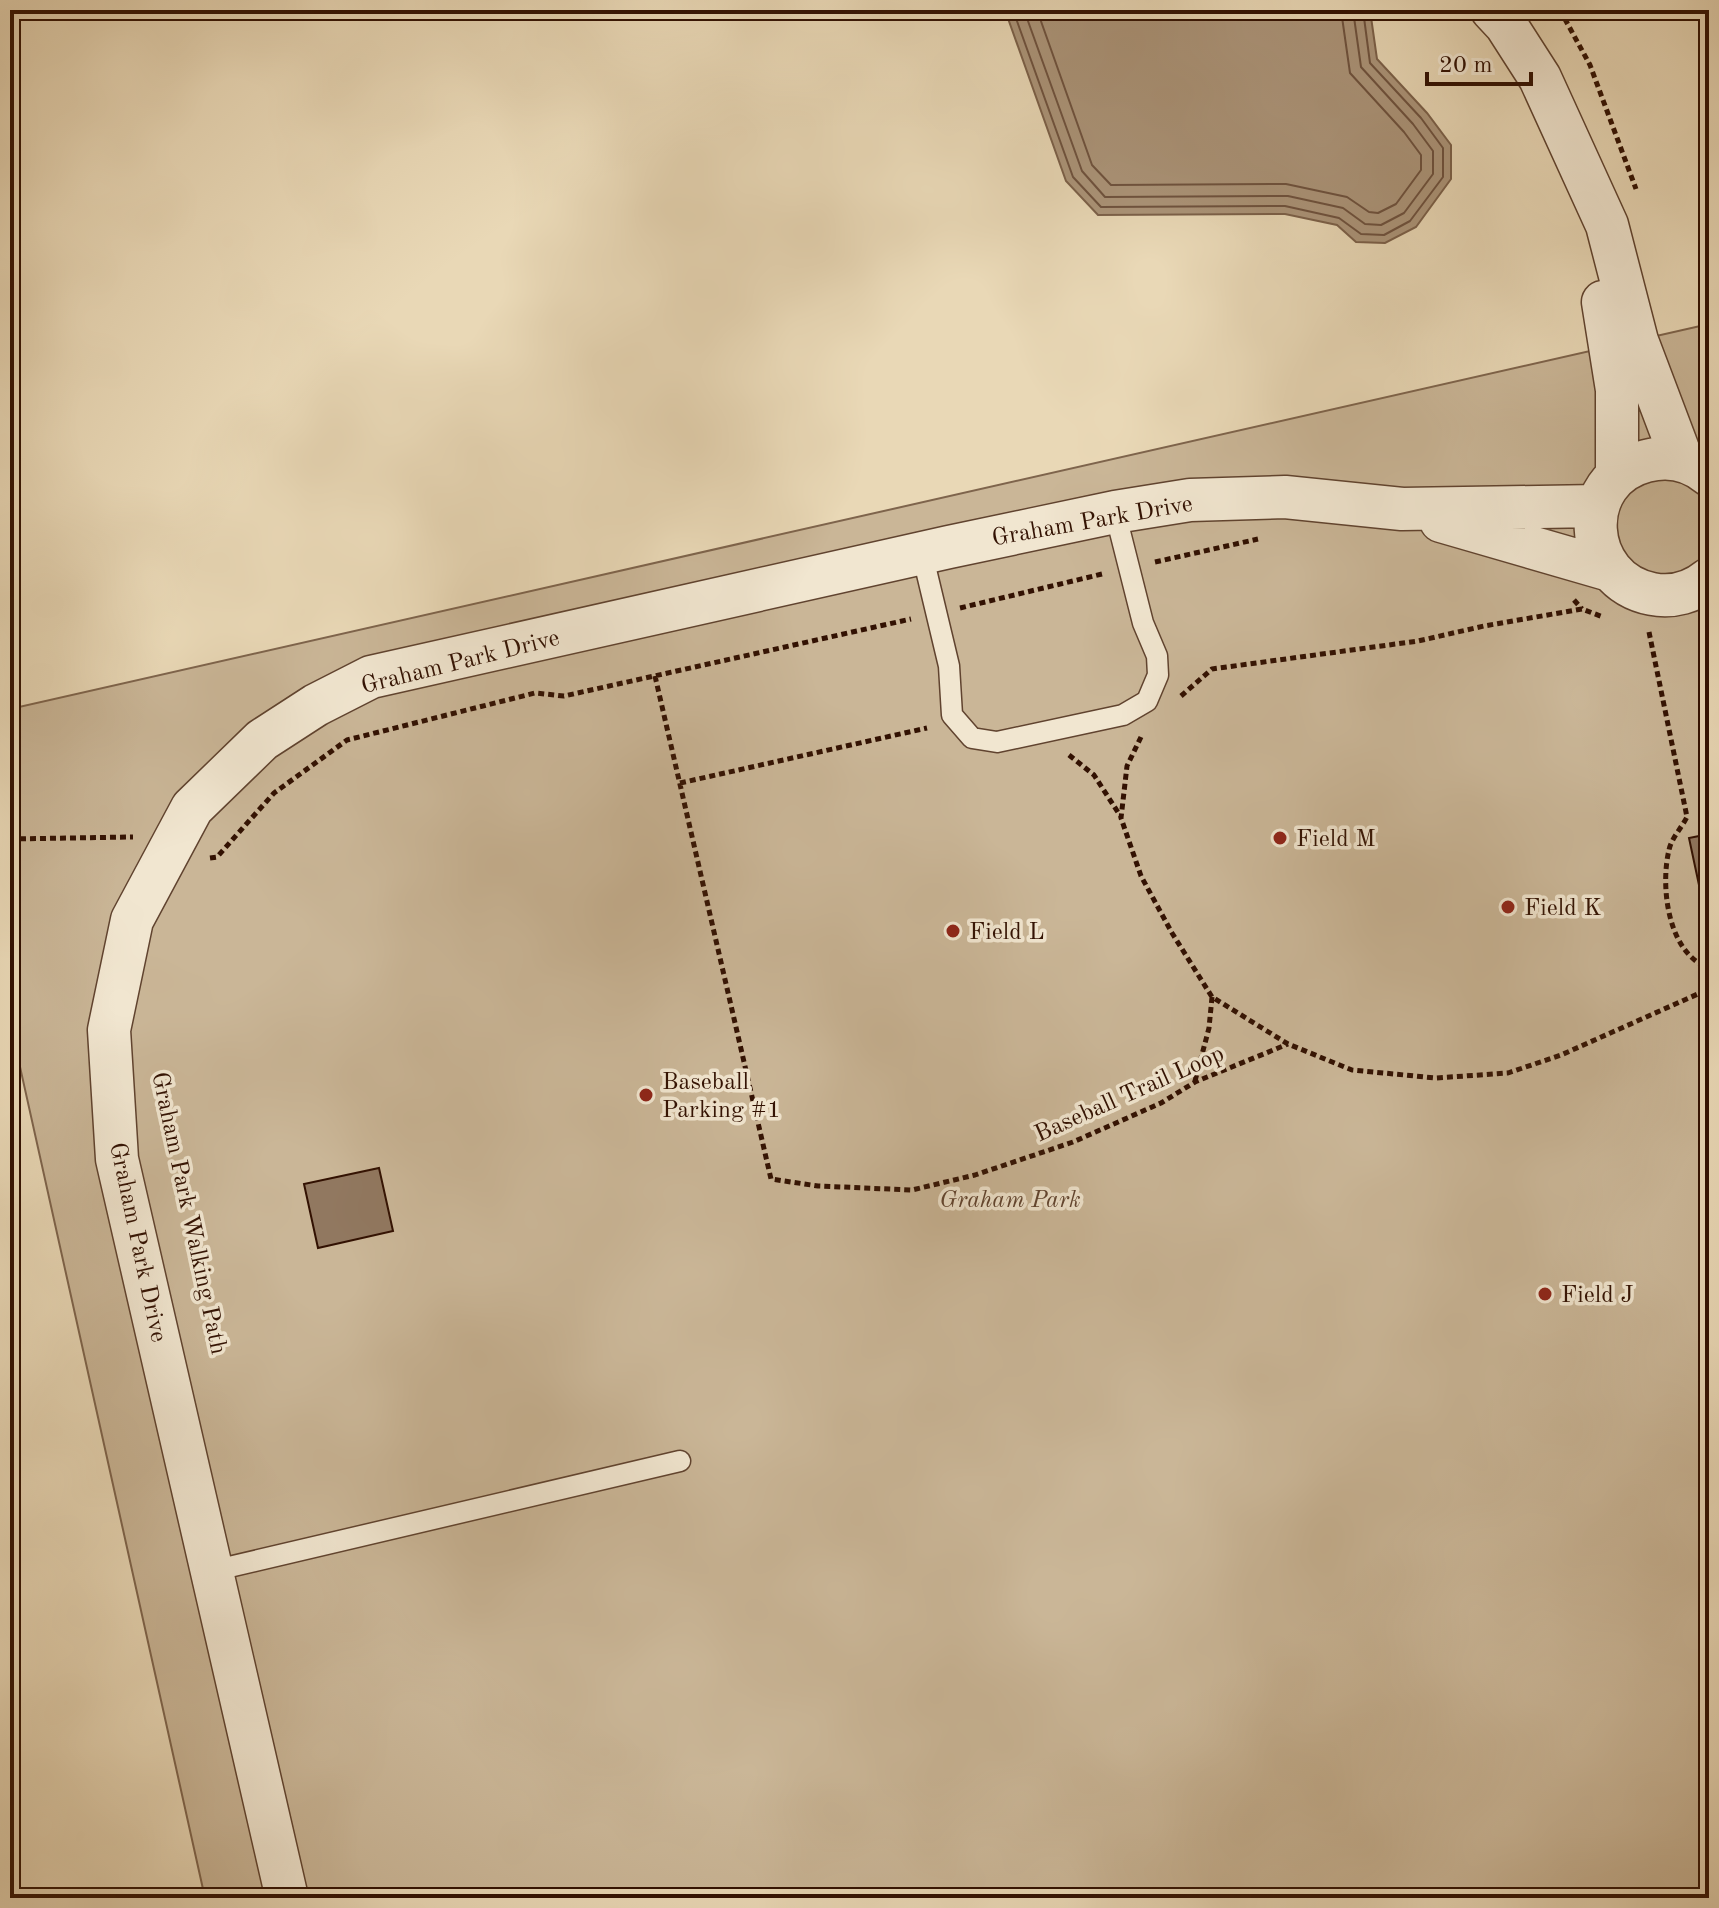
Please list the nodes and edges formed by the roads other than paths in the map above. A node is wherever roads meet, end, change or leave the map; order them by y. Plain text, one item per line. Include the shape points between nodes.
1 (1492, 10) edge
2 (1583, 175) junction
3 (1696, 467) edge
4 (1608, 491) junction
5 (1402, 509) junction
6 (1115, 512) junction
7 (922, 553) junction
8 (1610, 570) junction
9 (1709, 579) edge
10 (680, 1461) dead end
11 (212, 1571) junction
12 (287, 1898) edge

1 - 2 street via 1540,78
2 - 3 street via 1607,225 1637,341
2 - 4 street via 1617,390
3 - 4 street, Graham Park Drive via 1659,458 1636,463
4 - 5 street, Graham Park Drive
4 - 8 street via 1595,522 1601,555
5 - 6 street, Graham Park Drive via 1285,497 1190,500
5 - 8 street, Graham Park Drive
6 - 7 street, Graham Park Drive
6 - 7 lane via 1143,623 1157,656 1158,675 1147,701 1123,715 997,742 972,738 952,715 949,666
7 - 11 street, Graham Park Drive via 371,677 262,740 192,808 179,855 132,920 109,1030 117,1159
8 - 9 street, Graham Park Drive via 1625,584 1662,596 1681,594
10 - 11 lane
11 - 12 street, Graham Park Drive

